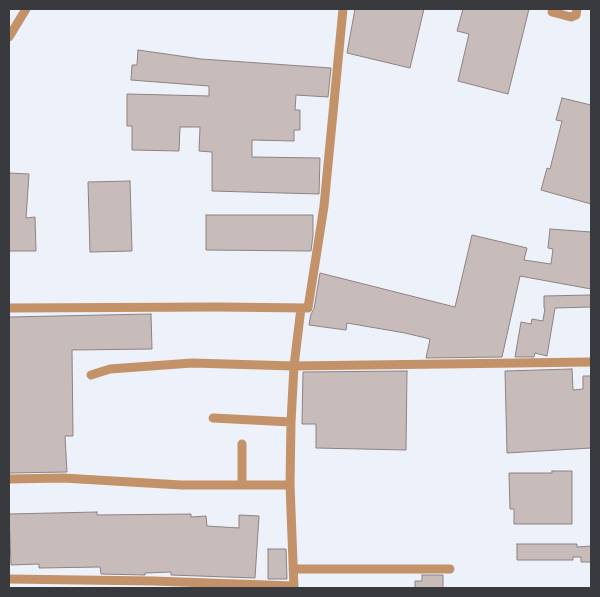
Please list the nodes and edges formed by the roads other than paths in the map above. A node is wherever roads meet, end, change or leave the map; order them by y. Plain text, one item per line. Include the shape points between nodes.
1 (26, 9) edge
2 (343, 9) edge
3 (577, 9) edge
4 (552, 12) dead end
5 (9, 37) edge
6 (9, 308) edge
7 (301, 308) junction
8 (591, 362) edge
9 (294, 366) junction
10 (91, 375) dead end
11 (213, 418) dead end
12 (291, 422) junction
13 (242, 444) dead end
14 (9, 479) edge
15 (242, 485) junction
16 (290, 485) junction
17 (293, 569) junction
18 (450, 569) dead end
19 (9, 579) edge
20 (294, 587) edge

1 - 5 street
2 - 7 street via 324,206 308,308
3 - 4 street via 576,15 571,17
6 - 7 street
7 - 9 street
8 - 9 street
9 - 10 street via 192,363 110,369
9 - 12 street
11 - 12 street
12 - 16 street
13 - 15 street
14 - 15 street
15 - 16 street
16 - 17 street
17 - 18 street
17 - 20 street
19 - 20 street

